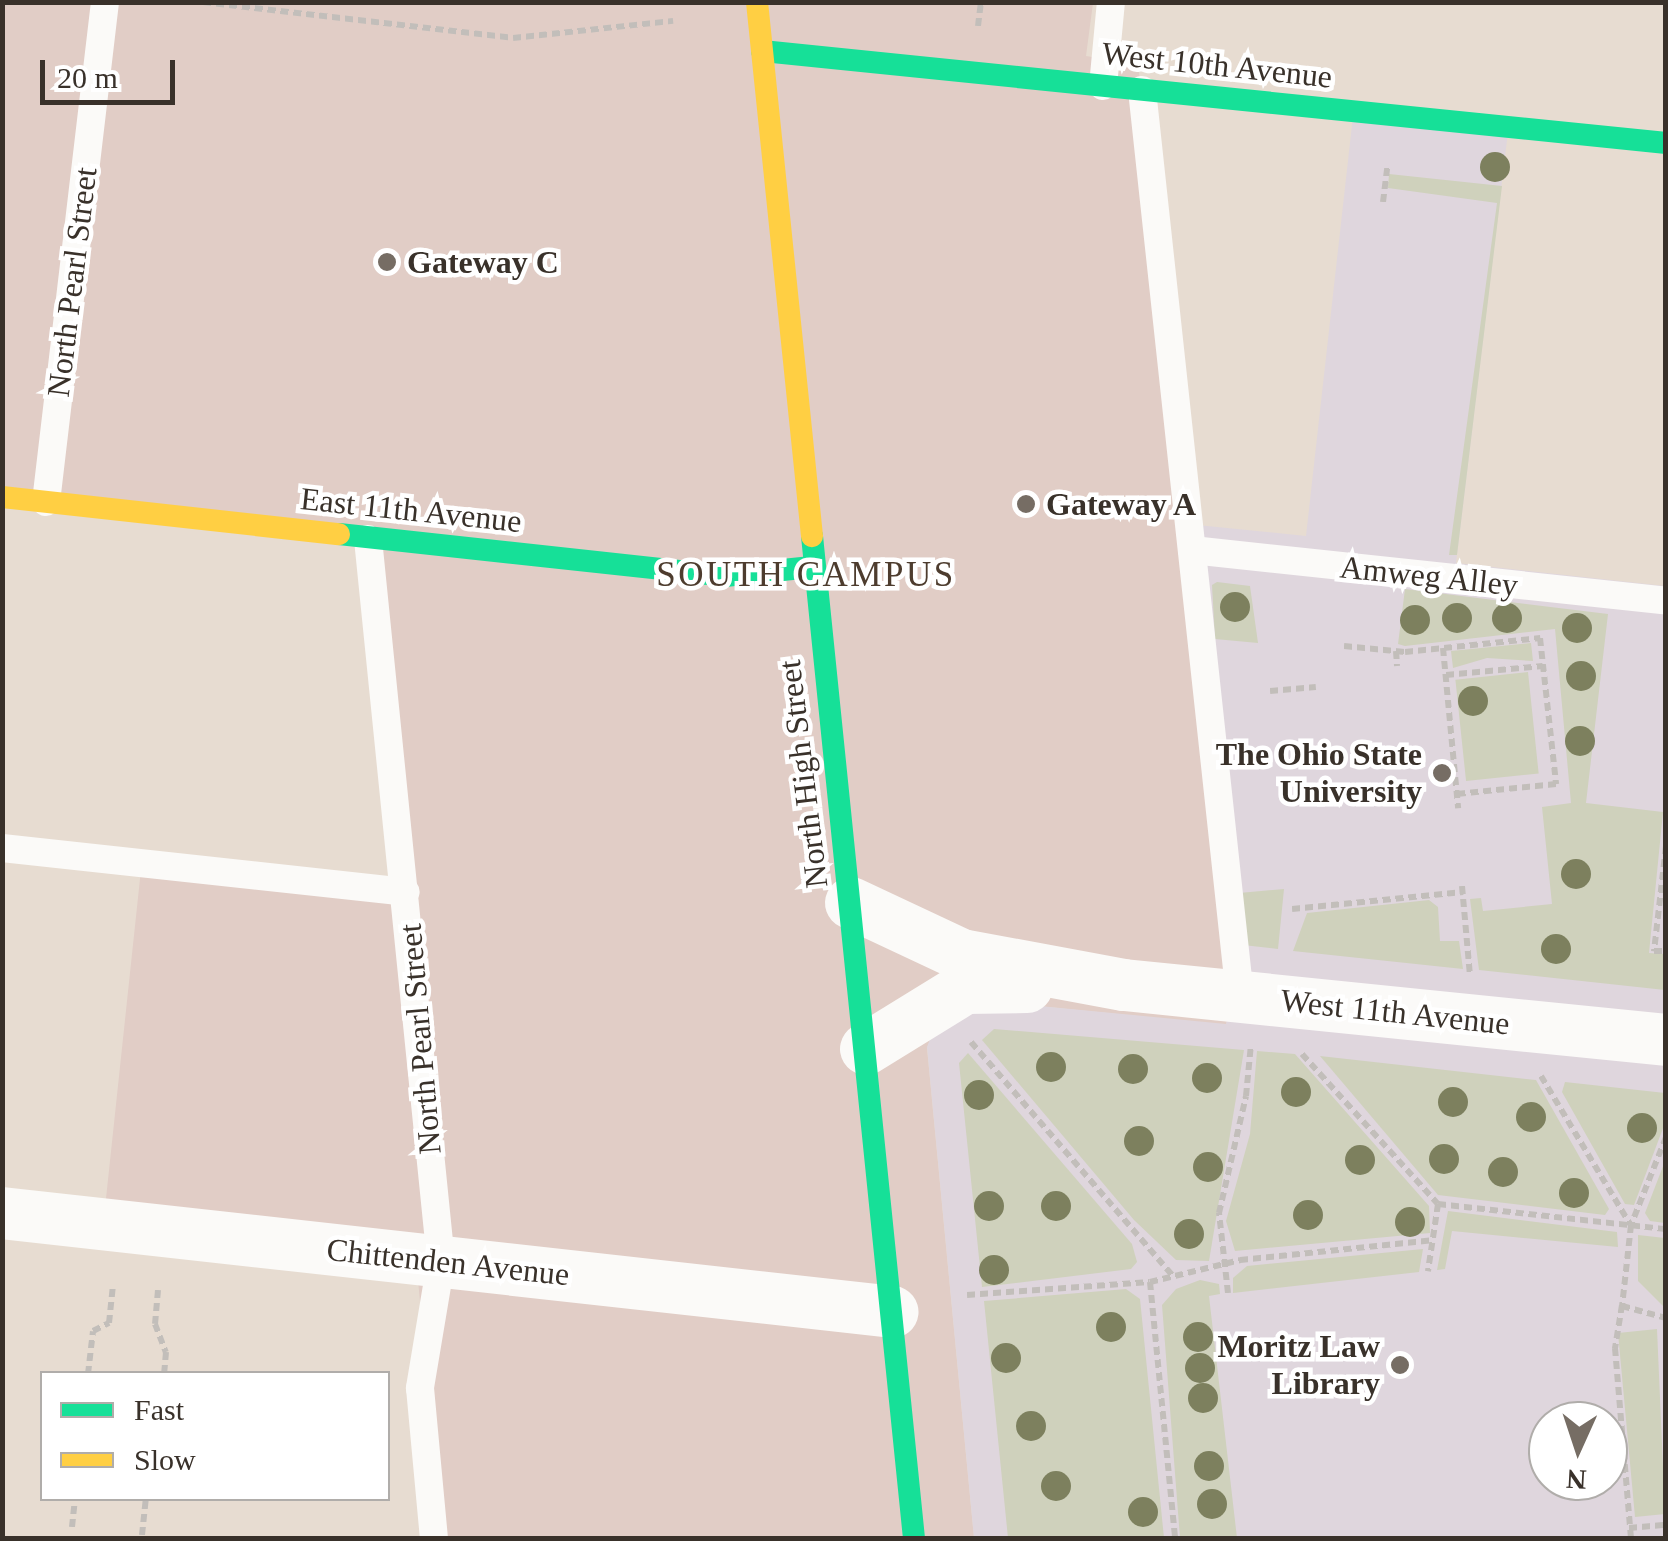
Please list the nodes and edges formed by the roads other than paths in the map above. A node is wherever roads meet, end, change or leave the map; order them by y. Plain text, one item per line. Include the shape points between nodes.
1 (105, 2) edge
2 (757, 2) edge
3 (1111, 2) edge
4 (762, 52) junction
5 (1103, 86) junction
6 (1142, 90) junction
7 (1666, 143) edge
8 (2, 497) edge
9 (46, 502) junction
10 (368, 539) junction
11 (1192, 550) junction
12 (812, 567) junction
13 (1666, 601) edge
14 (2, 848) edge
15 (406, 892) junction
16 (851, 903) junction
17 (1124, 985) junction
18 (1246, 1018) junction
19 (1666, 1040) edge
20 (866, 1049) junction
21 (2, 1212) edge
22 (441, 1262) junction
23 (893, 1312) junction
24 (434, 1538) edge
25 (914, 1538) edge

1 - 9 lane, North Pearl Street
2 - 4 street, North High Street
3 - 5 lane
4 - 5 street, West 10th Avenue
4 - 12 street, North High Street
5 - 6 street, West 10th Avenue
6 - 7 street, West 10th Avenue
6 - 11 lane
8 - 9 street, East 11th Avenue
9 - 10 street, East 11th Avenue
10 - 12 street, East 11th Avenue via 725,576
10 - 15 lane, North Pearl Street
11 - 13 lane, Amweg Alley
11 - 18 lane
12 - 16 street, North High Street
14 - 15 lane
15 - 22 lane, North Pearl Street
16 - 17 street, West 11th Avenue via 962,954
16 - 20 street, North High Street
17 - 18 street, West 11th Avenue
17 - 20 street, West 11th Avenue via 965,988
18 - 19 street, West 11th Avenue
20 - 23 street, North High Street
21 - 22 street, Chittenden Avenue
22 - 23 street, Chittenden Avenue
22 - 24 lane, North Pearl Street via 420,1388
23 - 25 street, North High Street

